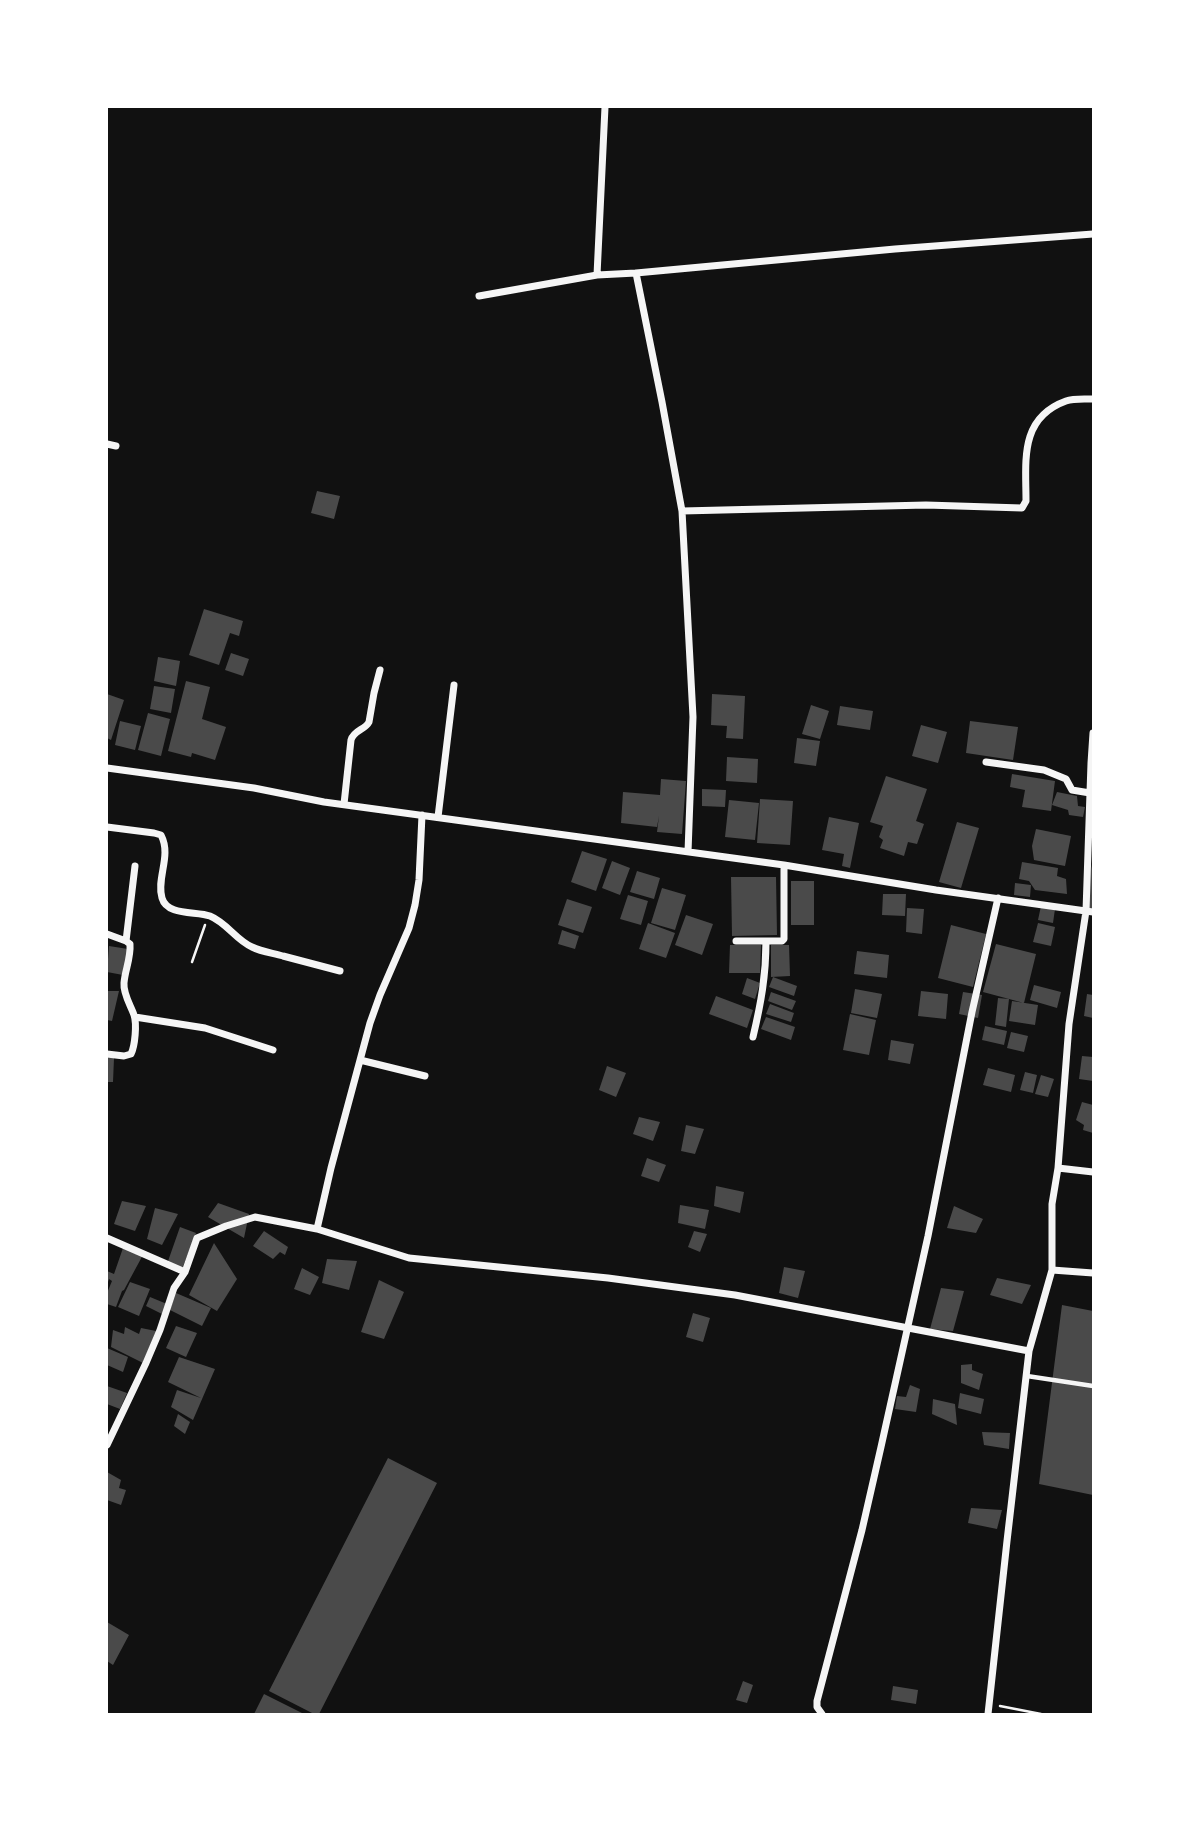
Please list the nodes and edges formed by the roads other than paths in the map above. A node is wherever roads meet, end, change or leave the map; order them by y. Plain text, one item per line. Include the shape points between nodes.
1 (605, 107) edge
2 (1093, 233) edge
3 (636, 273) junction
4 (597, 275) junction
5 (480, 296) dead end
6 (1093, 398) edge
7 (107, 444) edge
8 (116, 446) dead end
9 (682, 511) junction
10 (380, 670) dead end
11 (454, 685) dead end
12 (1093, 733) edge
13 (986, 762) dead end
14 (107, 768) edge
15 (1090, 793) junction
16 (344, 804) junction
17 (422, 815) junction
18 (438, 817) junction
19 (107, 827) edge
20 (688, 852) junction
21 (784, 865) junction
22 (135, 866) dead end
23 (998, 898) junction
24 (1090, 912) edge
25 (107, 934) edge
26 (126, 941) junction
27 (736, 941) dead end
28 (766, 941) junction
29 (340, 971) dead end
30 (135, 1017) junction
31 (753, 1037) dead end
32 (273, 1050) dead end
33 (107, 1054) edge
34 (360, 1060) junction
35 (425, 1076) dead end
36 (1058, 1168) junction
37 (1093, 1172) edge
38 (317, 1229) junction
39 (107, 1238) edge
40 (1052, 1270) junction
41 (185, 1272) junction
42 (1093, 1273) edge
43 (908, 1328) junction
44 (1030, 1350) junction
45 (1027, 1376) junction
46 (1093, 1386) edge
47 (107, 1445) edge
48 (821, 1714) edge
49 (988, 1714) edge

1 - 4 street
2 - 3 street
3 - 4 street
3 - 9 street
4 - 5 street
6 - 9 street via 1067,400 1035,423 1027,443 1026,501 1021,508 926,505
7 - 8 street
9 - 20 street via 694,718
10 - 16 street via 369,722 352,736
11 - 18 street
12 - 15 street
13 - 15 street via 1044,770 1066,779 1072,790
14 - 16 street
15 - 24 street
16 - 17 street
17 - 18 street
17 - 34 street via 419,880 410,928 377,1004
18 - 20 street
19 - 29 street via 161,835 165,845 161,897 165,905 208,915 255,949
20 - 21 street
21 - 23 street
21 - 28 street via 784,939
22 - 26 street
23 - 24 street
23 - 43 street
24 - 36 street via 1069,1024
25 - 26 street
26 - 30 street via 131,952 123,987
27 - 28 street
28 - 31 street via 766,973
30 - 32 street via 205,1028
30 - 33 street via 131,1054
34 - 35 street
34 - 38 street
36 - 37 street
36 - 40 street via 1052,1204
38 - 41 street via 255,1217 226,1226 197,1238
38 - 43 street via 409,1258 734,1295
39 - 41 street
40 - 42 street
40 - 44 street
41 - 47 street
43 - 44 street
43 - 48 street via 817,1701
44 - 45 street
45 - 46 lane
45 - 49 street

